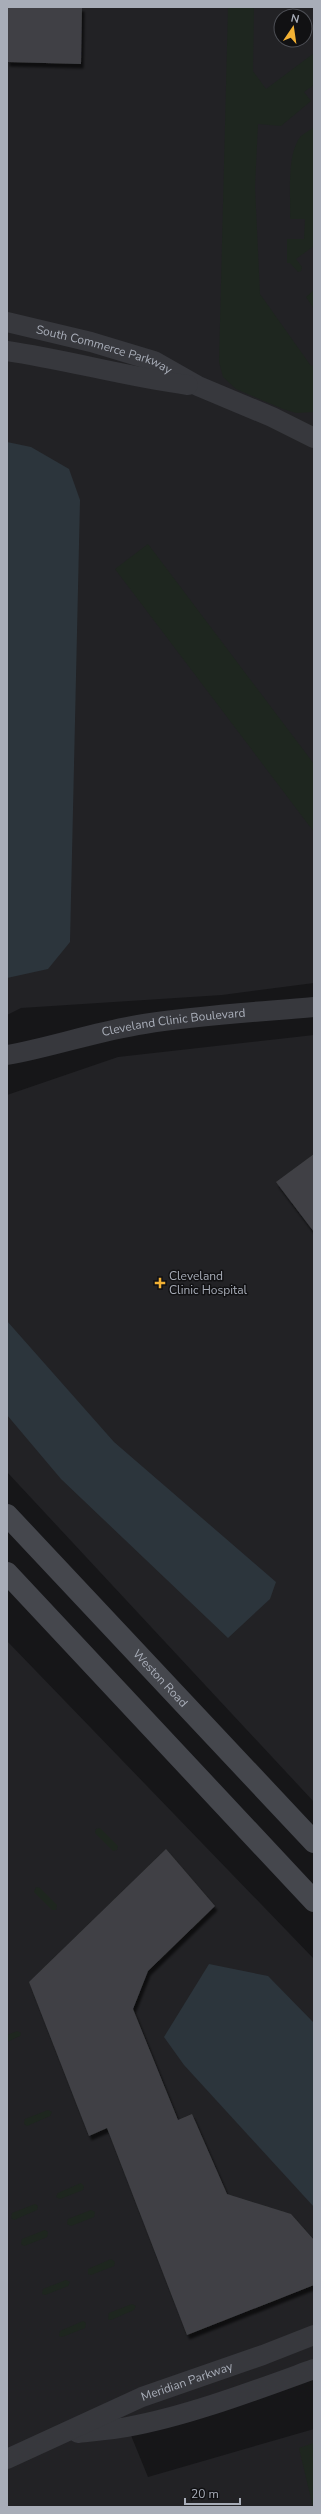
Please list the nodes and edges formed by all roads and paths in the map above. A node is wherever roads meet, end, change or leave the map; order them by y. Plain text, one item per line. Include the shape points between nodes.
1 (7, 322) edge
2 (7, 351) edge
3 (198, 386) junction
4 (314, 438) edge
5 (314, 1007) edge
6 (35, 1050) junction
7 (7, 1055) edge
8 (7, 1069) edge
9 (7, 1515) edge
10 (7, 1573) edge
11 (314, 1842) edge
12 (314, 1901) edge
13 (314, 2335) edge
14 (314, 2369) edge
15 (63, 2435) junction
16 (9, 2453) edge

1 - 3 street, South Commerce Parkway via 91,342 154,361
2 - 3 street, South Commerce Parkway via 68,360 137,378
3 - 4 street, South Commerce Parkway
5 - 6 street, Cleveland Clinic Boulevard via 145,1024 104,1031
6 - 7 street, Cleveland Clinic Boulevard
6 - 8 street, Cleveland Clinic Boulevard
9 - 11 main road, Weston Road
10 - 12 main road
13 - 15 street, Meridian Parkway via 142,2397
14 - 15 street, Meridian Parkway via 222,2401 128,2427
15 - 16 street, Meridian Parkway

